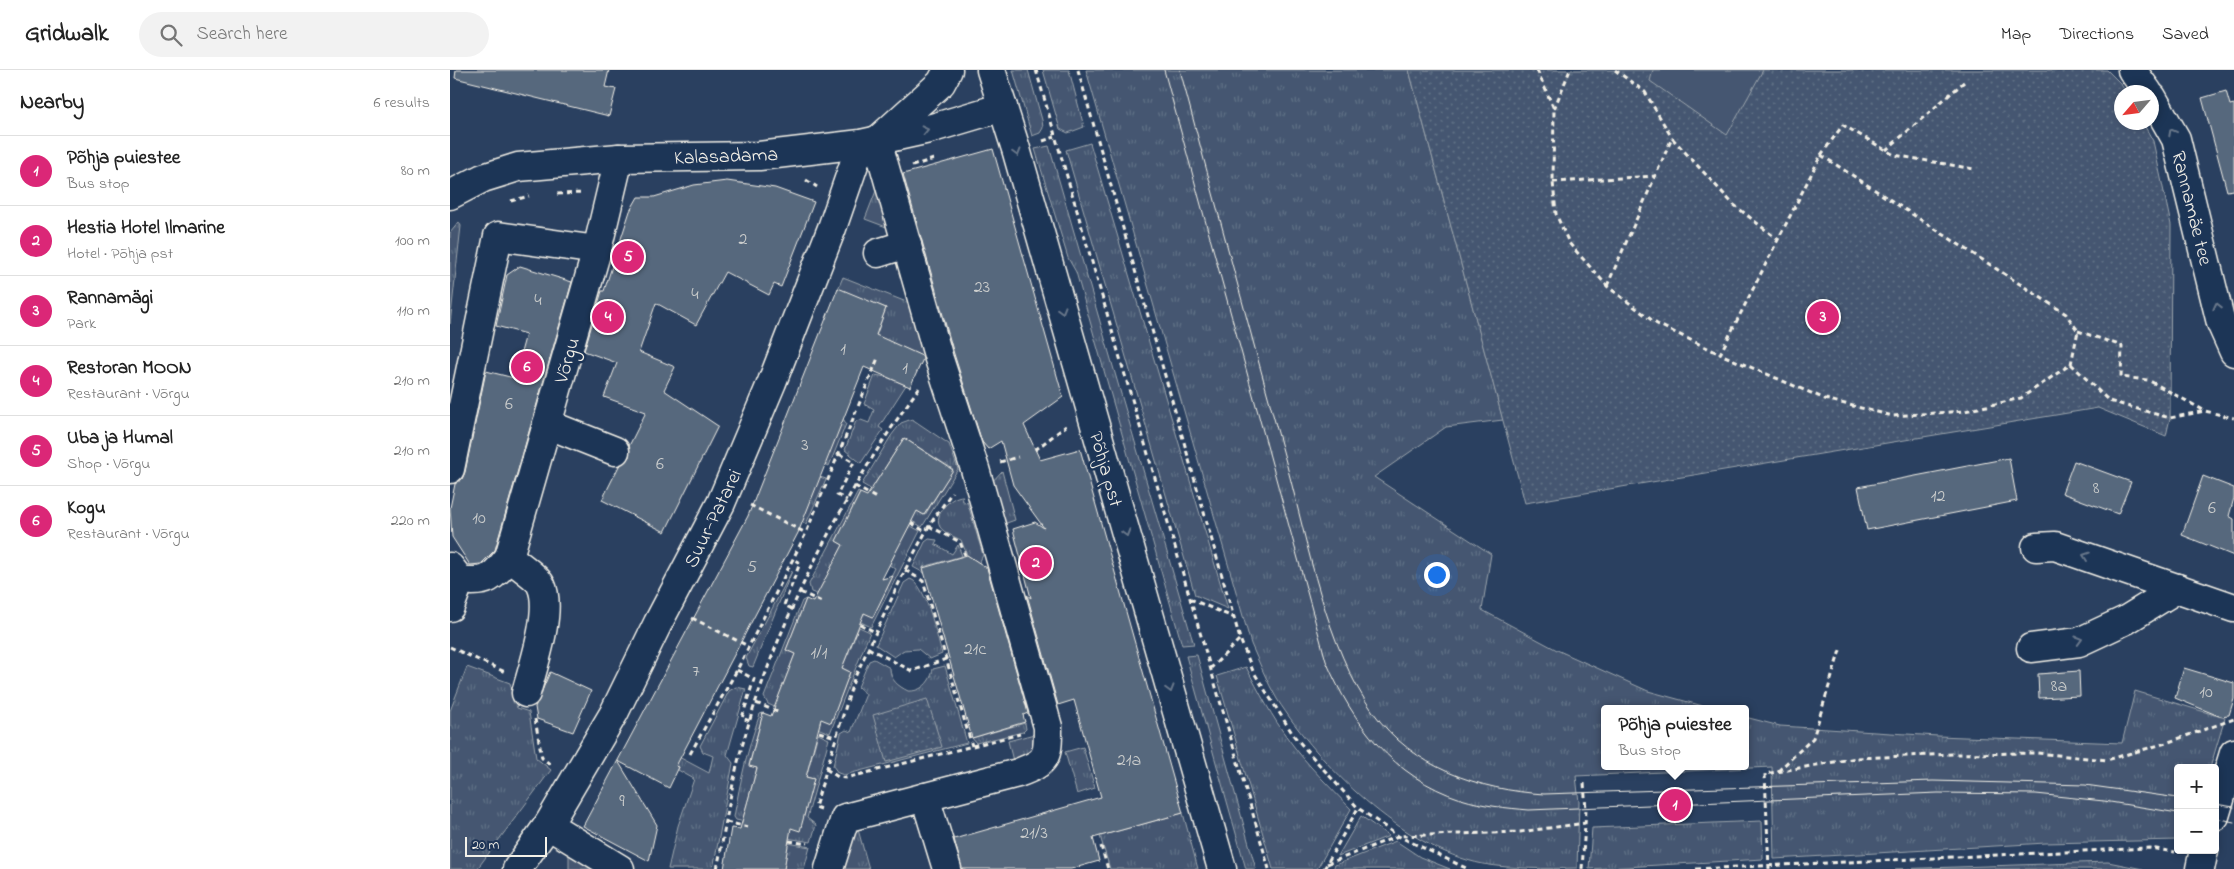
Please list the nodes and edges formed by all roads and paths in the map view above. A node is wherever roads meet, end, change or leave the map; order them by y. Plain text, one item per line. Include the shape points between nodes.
1 (948, 70) edge
2 (991, 70) edge
3 (1010, 70) edge
4 (1036, 70) edge
5 (1078, 70) edge
6 (1537, 70) edge
7 (1570, 70) edge
8 (1615, 70) edge
9 (2132, 70) edge
10 (1964, 82) dead end
11 (2143, 85) edge
12 (1003, 107) junction
13 (1554, 109) junction
14 (2159, 109) edge
15 (1672, 138) junction
16 (869, 142) junction
17 (1886, 150) junction
18 (1821, 155) junction
19 (619, 158) junction
20 (1974, 169) dead end
21 (1655, 176) junction
22 (1553, 182) junction
23 (613, 191) junction
24 (553, 194) dead end
25 (450, 195) edge
26 (533, 195) dead end
27 (502, 203) dead end
28 (1777, 239) junction
29 (907, 244) junction
30 (597, 250) junction
31 (878, 253) dead end
32 (1607, 286) junction
33 (2078, 331) junction
34 (2234, 352) edge
35 (1720, 354) junction
36 (878, 358) dead end
37 (940, 359) junction
38 (2071, 364) junction
39 (1090, 410) junction
40 (2205, 411) junction
41 (2234, 418) edge
42 (547, 424) junction
43 (1035, 450) dead end
44 (615, 451) dead end
45 (839, 454) junction
46 (450, 468) edge
47 (975, 469) junction
48 (855, 486) junction
49 (876, 498) dead end
50 (847, 500) junction
51 (746, 503) dead end
52 (910, 523) dead end
53 (929, 526) junction
54 (926, 532) junction
55 (806, 533) junction
56 (2036, 547) dead end
57 (965, 555) dead end
58 (509, 557) junction
59 (793, 559) junction
60 (906, 570) junction
61 (455, 574) edge
62 (2178, 588) junction
63 (800, 592) junction
64 (1190, 598) junction
65 (822, 602) dead end
66 (450, 607) edge
67 (2234, 608) edge
68 (792, 609) junction
69 (689, 616) dead end
70 (1235, 618) junction
71 (860, 624) dead end
72 (875, 632) junction
73 (1240, 638) junction
74 (748, 646) junction
75 (450, 647) edge
76 (1841, 647) dead end
77 (868, 648) junction
78 (2031, 648) dead end
79 (946, 659) junction
80 (1210, 669) junction
81 (737, 670) junction
82 (522, 693) junction
83 (756, 703) junction
84 (780, 713) dead end
85 (2234, 719) edge
86 (750, 721) junction
87 (819, 732) dead end
88 (1027, 733) dead end
89 (835, 737) junction
90 (972, 746) junction
91 (2234, 753) edge
92 (690, 754) dead end
93 (826, 769) junction
94 (557, 770) dead end
95 (1778, 772) junction
96 (1584, 783) dead end
97 (925, 797) junction
98 (1358, 808) junction
99 (2217, 809) edge
100 (844, 818) junction
101 (726, 822) junction
102 (1585, 823) junction
103 (548, 825) junction
104 (748, 827) dead end
105 (1398, 836) junction
106 (789, 841) dead end
107 (816, 846) dead end
108 (1101, 846) dead end
109 (2195, 857) edge
110 (1327, 864) junction
111 (1769, 867) edge
112 (516, 869) edge
113 (620, 869) edge
114 (717, 869) edge
115 (829, 869) edge
116 (947, 869) edge
117 (1108, 869) edge
118 (1222, 869) edge
119 (1268, 869) edge
120 (1324, 869) edge
121 (1468, 869) edge
122 (1582, 869) edge
123 (1696, 869) edge

1 - 16 street via 941,84
2 - 12 street, Põhja pst
3 - 12 street via 1014,86 1012,98
4 - 64 path
5 - 70 path
6 - 13 path
7 - 13 path
8 - 15 path via 1645,92
9 - 11 street
10 - 17 path
16 -> 12 street, Kalasadama via 929,129
12 -> 39 street, Põhja pst
13 - 22 path
34 -> 14 street, Rannamäe tee via 2221,323 2176,139
15 - 21 path
15 - 28 path via 1732,204
16 - 19 street, Kalasadama via 760,156
16 - 29 street
16 - 103 street, Suur-Patarei via 722,503 614,713
17 - 18 path via 1843,125
17 - 20 path via 1894,155
18 - 28 path
18 - 33 path via 2066,314
19 - 23 street, Võrgu
19 - 25 street, Kalasadama via 518,167 483,178
21 - 22 path
21 - 32 path
22 - 32 path via 1556,214 1569,243
23 - 24 path
23 - 30 street, Võrgu
26 - 27 path
28 - 35 path
29 - 31 street
29 - 37 street
30 - 42 street, Võrgu
30 - 46 street via 498,236
32 - 35 path via 1657,324
33 - 38 path
33 - 40 path via 2122,346 2121,377 2148,380
35 - 38 path via 1825,399 1893,416 1965,411 2020,398
36 - 45 path
37 - 47 street
37 - 48 path via 888,430
38 - 40 path via 2109,401 2170,418
39 - 43 path
39 -> 118 street, Põhja pst
40 - 41 path
42 - 44 street
42 - 58 street, Võrgu
45 - 50 path via 854,462 837,495
45 - 55 path
47 - 53 path via 947,497
47 - 97 street via 1048,727 1048,749 1039,765 1032,768
48 - 49 path
48 - 50 path
50 - 63 path
51 - 55 path
52 - 54 path
53 - 54 path
53 - 57 path via 960,542
54 - 60 path
55 - 59 path
62 -> 56 street via 2055,546
58 - 61 street via 495,575 479,583
58 - 82 street via 541,585 546,609 539,647
59 - 68 path via 800,563 784,605
59 - 74 path
60 - 72 path
60 - 79 path via 923,581
61 - 66 street
62 - 67 street
78 -> 62 street via 2079,642 2126,620
63 - 65 path
63 - 68 path
64 - 70 path
64 - 80 path
68 - 83 path
69 - 74 path
70 - 73 path
71 - 72 path
72 - 77 path
73 - 80 path
73 - 98 path via 1253,671 1294,736
74 - 81 path
75 - 82 path
76 - 95 path via 1813,738
77 - 79 path via 912,671
77 - 89 path
79 - 90 path
80 - 119 path
81 - 86 path via 754,679 742,718
81 - 92 path
82 - 94 path via 542,758
83 - 84 path
83 - 86 path
85 - 95 path via 2107,760 2036,753 1955,754 1857,758
86 - 101 path
87 - 89 path
88 - 90 path
89 - 93 path
90 - 93 path via 846,778
91 - 99 street
93 - 100 path via 815,807
95 - 111 path via 1766,774
96 - 102 path
97 - 100 street
97 - 116 street
98 - 105 path
98 - 110 path
100 - 115 street
101 - 104 path
101 - 114 path
102 - 105 path via 1520,832
102 - 122 path
103 - 112 street, Suur-Patarei
103 - 113 street
105 - 110 path
105 - 121 path
106 - 107 path
108 - 117 path
109 - 111 path via 2148,848
110 - 120 path
111 - 123 path

